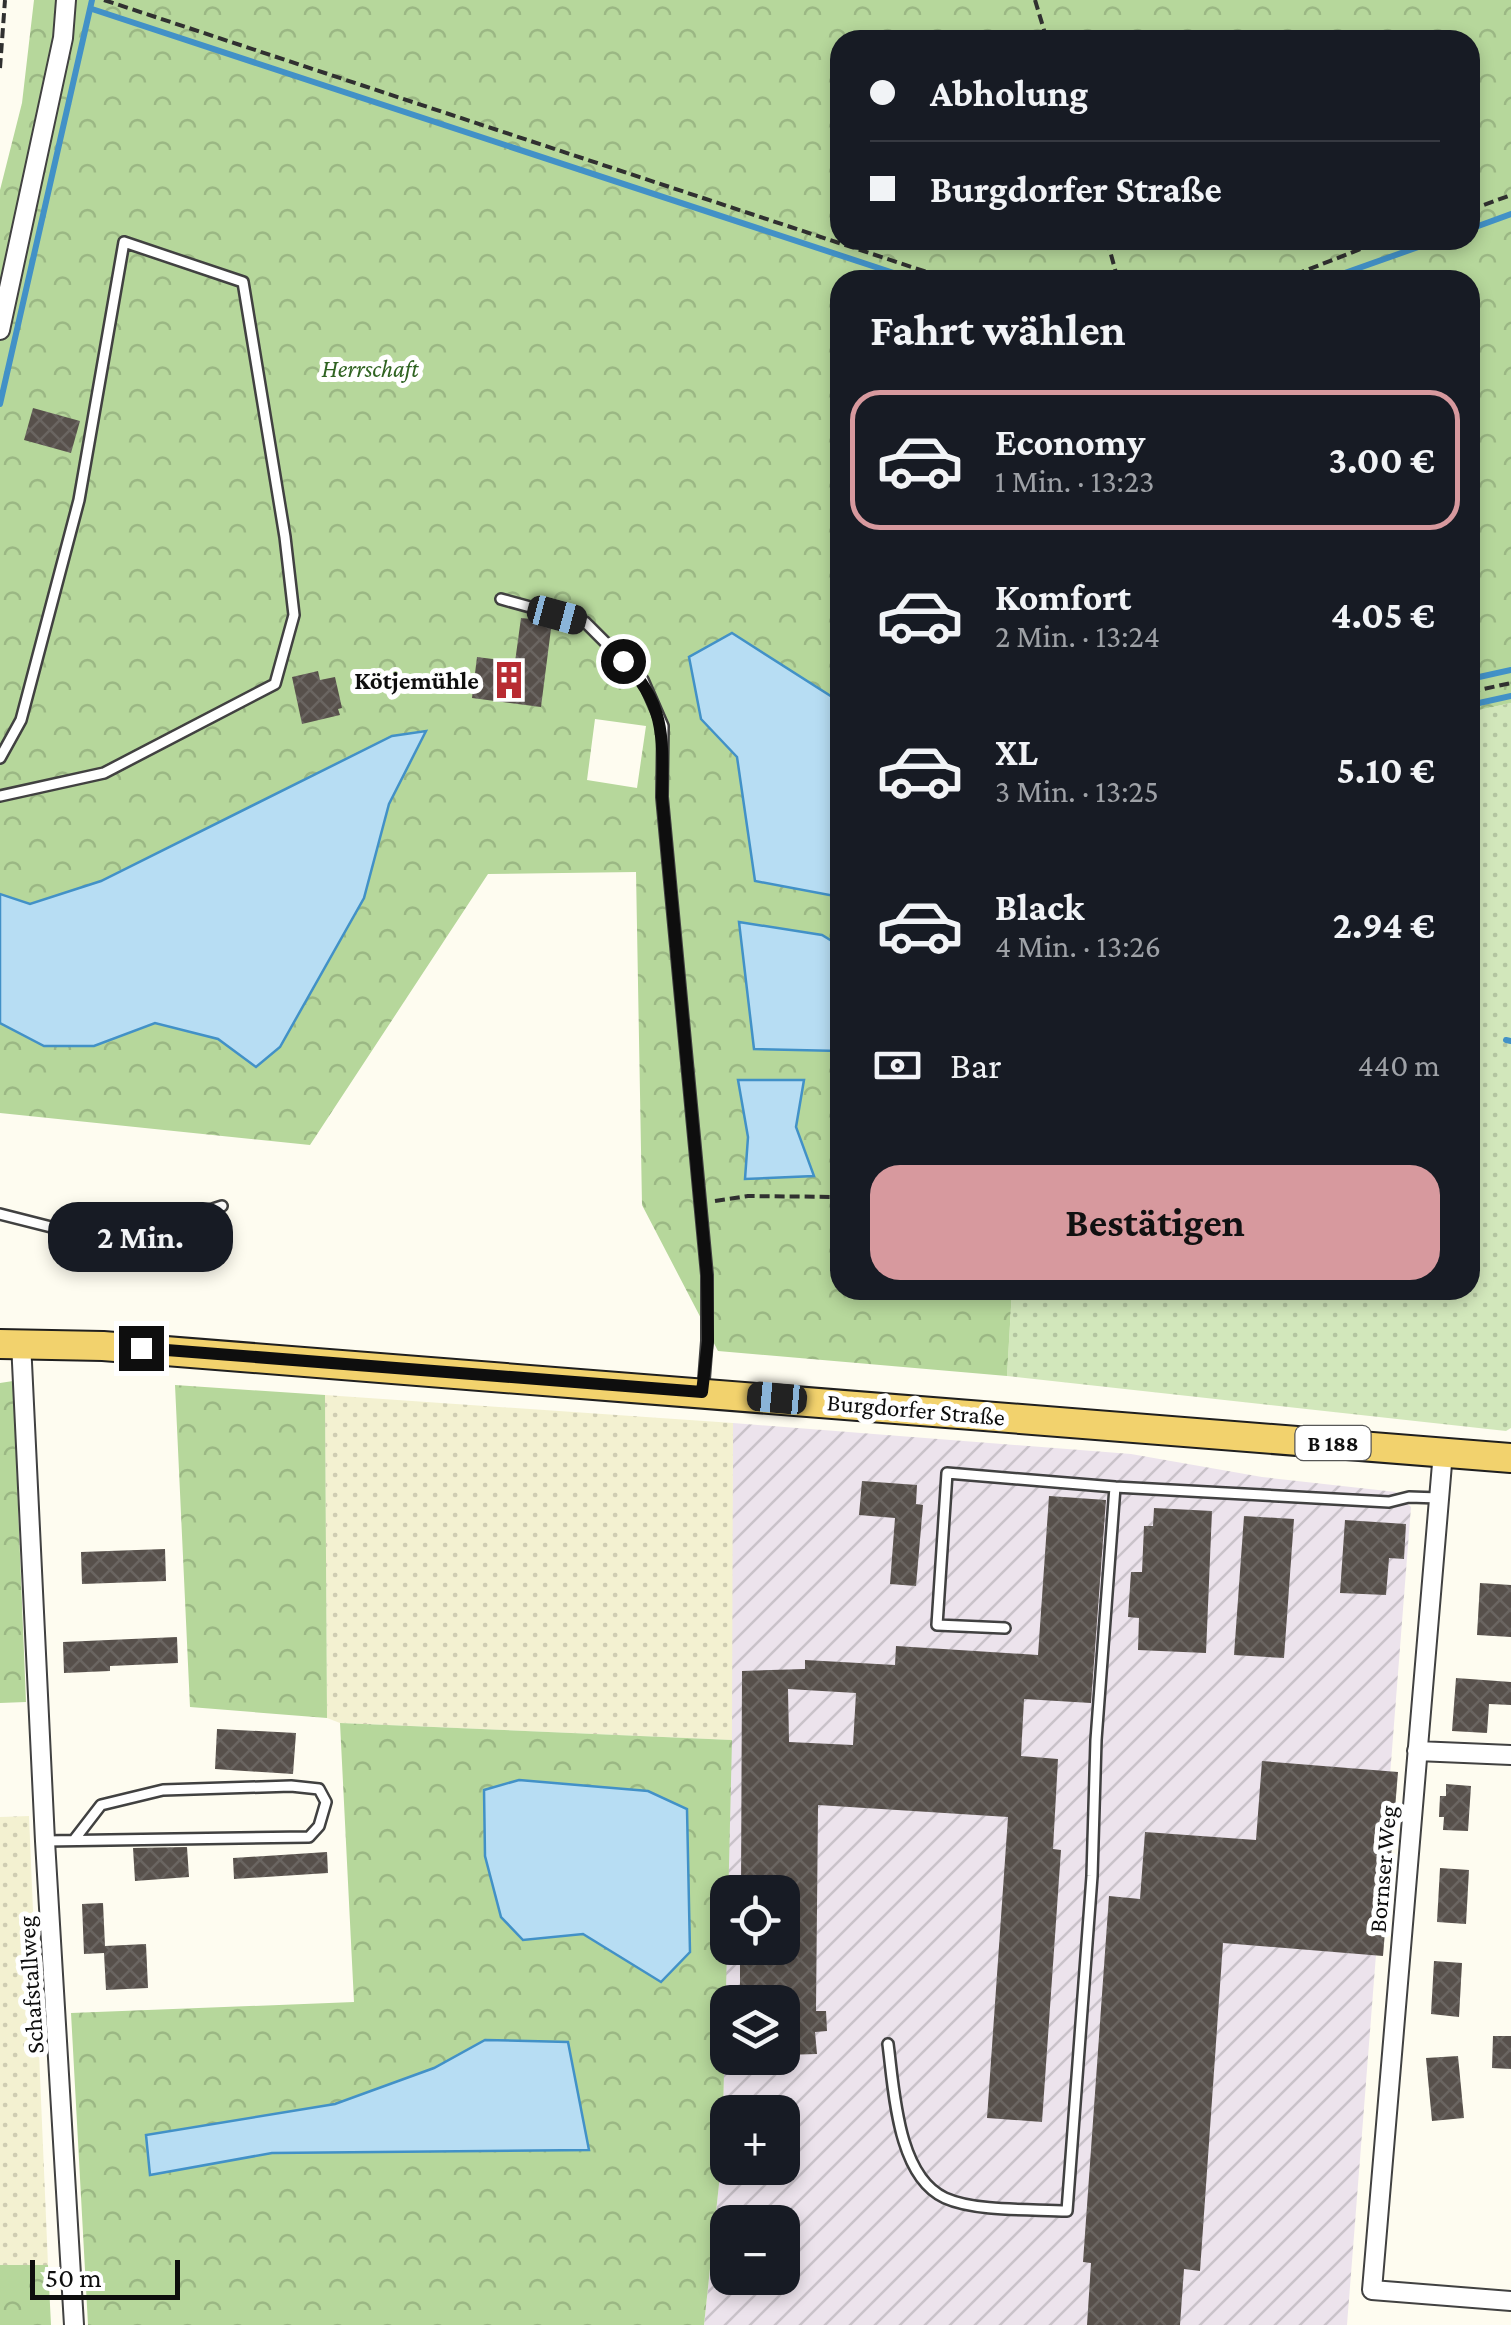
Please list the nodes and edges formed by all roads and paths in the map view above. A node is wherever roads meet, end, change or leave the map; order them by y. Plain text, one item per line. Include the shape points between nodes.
1 (6, 0) edge
2 (66, 0) edge
3 (104, 0) edge
4 (1035, 0) edge
5 (1044, 30) edge
6 (0, 68) edge
7 (1511, 195) edge
8 (1480, 206) edge
9 (830, 240) edge
10 (860, 250) edge
11 (1358, 250) edge
12 (921, 270) edge
13 (1307, 270) edge
14 (0, 330) edge
15 (501, 599) dead end
16 (1511, 683) edge
17 (1480, 690) edge
18 (0, 758) edge
19 (0, 796) edge
20 (830, 1197) edge
21 (701, 1204) junction
22 (222, 1206) dead end
23 (0, 1214) edge
24 (10, 1343) edge
25 (702, 1392) junction
26 (1442, 1452) junction
27 (1511, 1458) edge
28 (1115, 1487) junction
29 (1439, 1498) junction
30 (1005, 1628) dead end
31 (1417, 1750) junction
32 (1511, 1755) edge
33 (74, 1840) junction
34 (45, 1841) junction
35 (888, 2044) dead end
36 (1511, 2301) edge
37 (74, 2325) edge

1 - 6 path
2 - 14 street
3 - 9 path
4 - 5 path
7 - 8 path
10 - 12 path
11 - 13 path
15 - 21 lane via 585,622 642,680 663,726 662,797
16 - 17 path
18 - 19 lane via 21,720 79,500 124,242 243,282 294,615 275,684 104,772
20 - 21 path via 748,1196
21 - 25 lane via 708,1341
22 - 23 lane via 148,1230 59,1229
24 - 25 main road, Burgdorfer Straße / B 188
24 - 34 street, Schafstallweg
25 - 26 main road, Burgdorfer Straße / B 188
26 - 27 main road, Burgdorfer Straße / B 188
26 - 29 street, Bornser Weg
28 - 29 lane via 1389,1502
28 - 30 lane via 947,1473 938,1624
28 - 35 lane via 1068,2211 977,2205 931,2189 904,2142
29 - 31 street, Bornser Weg
31 - 32 street
31 - 36 street, Bornser Weg via 1372,2290
33 - 33 lane via 309,1838 326,1802 319,1790 290,1786 162,1790 101,1804
33 - 34 lane
34 - 37 street, Schafstallweg

